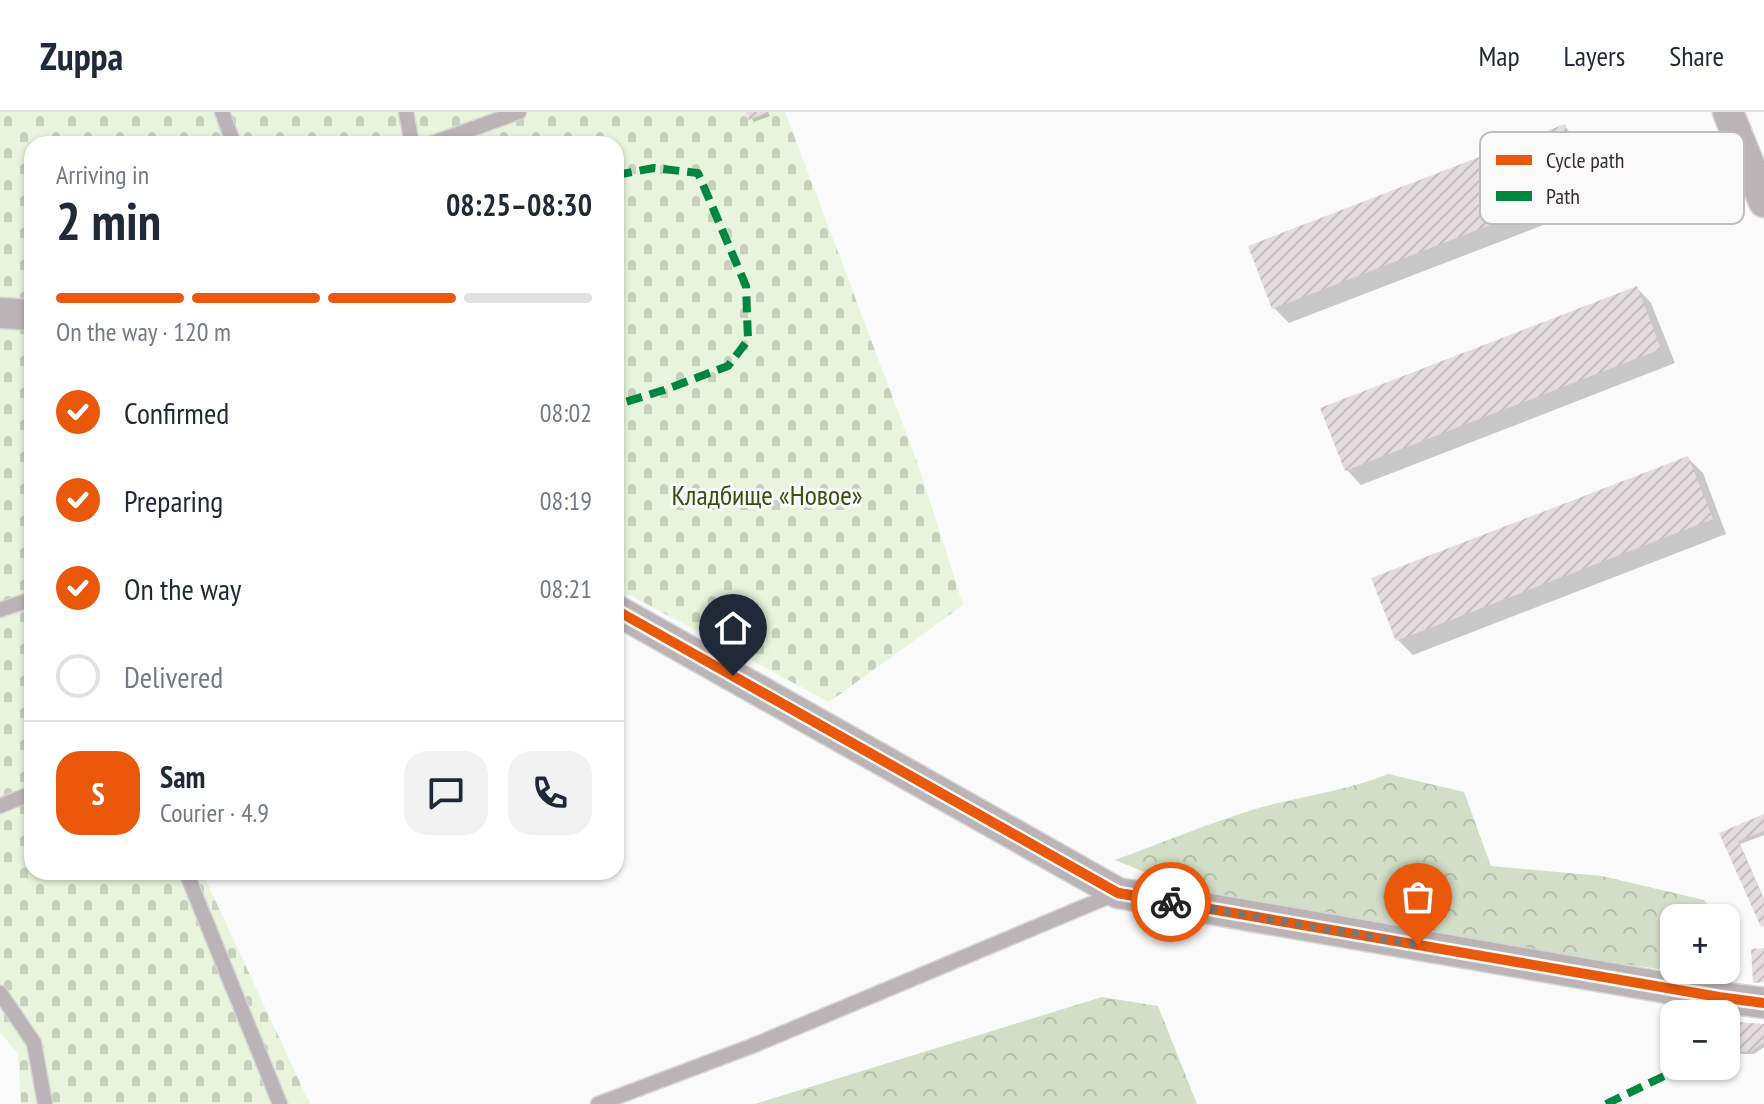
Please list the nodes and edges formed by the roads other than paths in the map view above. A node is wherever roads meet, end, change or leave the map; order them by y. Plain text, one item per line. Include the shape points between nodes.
1 (222, 112) edge
2 (406, 112) edge
3 (519, 112) edge
4 (1728, 112) edge
5 (1736, 132) edge
6 (231, 136) edge
7 (410, 136) edge
8 (452, 136) edge
9 (1744, 152) edge
10 (1764, 202) edge
11 (24, 602) edge
12 (0, 610) edge
13 (624, 615) edge
14 (24, 796) edge
15 (0, 806) edge
16 (189, 880) edge
17 (1118, 893) junction
18 (0, 993) edge
19 (1764, 1003) edge
20 (45, 1104) edge
21 (280, 1104) edge
22 (598, 1104) edge

1 - 6 lane
2 - 7 lane
3 - 8 lane
4 - 5 street
9 - 10 street
11 - 12 lane
13 - 17 street
14 - 15 lane
16 - 21 lane
17 - 19 street
17 - 22 lane via 752,1046
18 - 20 lane via 34,1043

